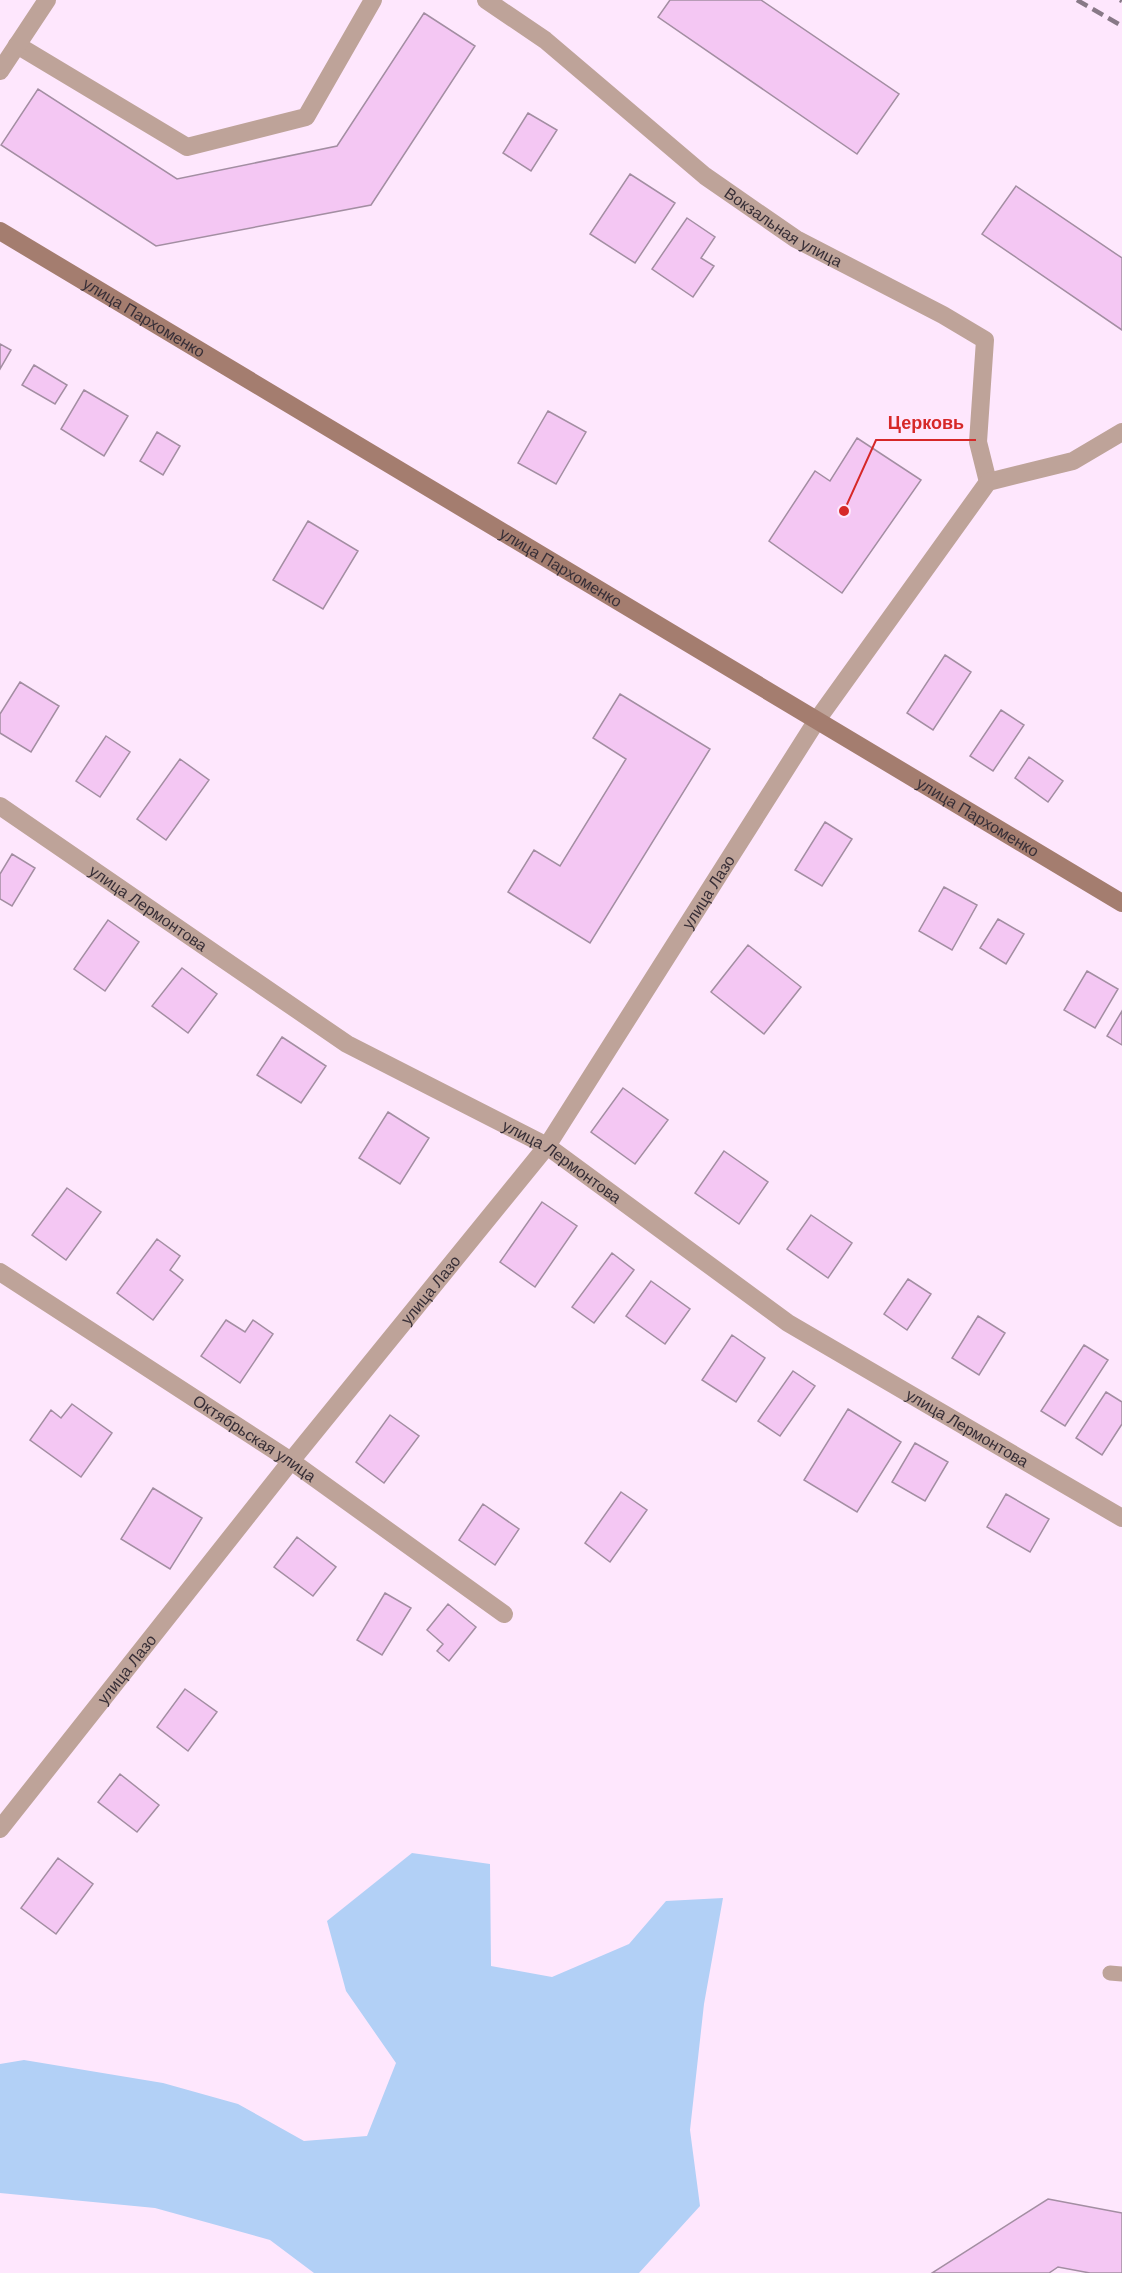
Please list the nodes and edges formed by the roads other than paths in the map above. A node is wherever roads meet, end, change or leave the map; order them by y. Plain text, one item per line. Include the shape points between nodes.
1 (47, 0) edge
2 (373, 0) edge
3 (486, 0) edge
4 (17, 45) junction
5 (0, 71) edge
6 (0, 231) edge
7 (1122, 432) edge
8 (988, 482) junction
9 (818, 720) junction
10 (0, 806) edge
11 (1122, 903) edge
12 (547, 1146) junction
13 (0, 1272) edge
14 (291, 1461) junction
15 (1122, 1518) edge
16 (504, 1614) dead end
17 (0, 1829) edge

1 - 4 street
2 - 4 street via 306,117 188,147
3 - 8 street, Вокзальная улица via 545,40 705,176 796,239 985,340 978,442
4 - 5 street
6 - 9 street, улица Пархоменко
7 - 8 street via 1072,461
8 - 9 street, улица Лазо
9 - 11 street, улица Пархоменко
9 - 12 street, улица Лазо
10 - 12 street, улица Лермонтова via 347,1044
12 - 14 street, улица Лазо
12 - 15 street, улица Лермонтова via 788,1323
13 - 14 street, Октябрьская улица
14 - 16 street, Октябрьская улица
14 - 17 street, улица Лазо

